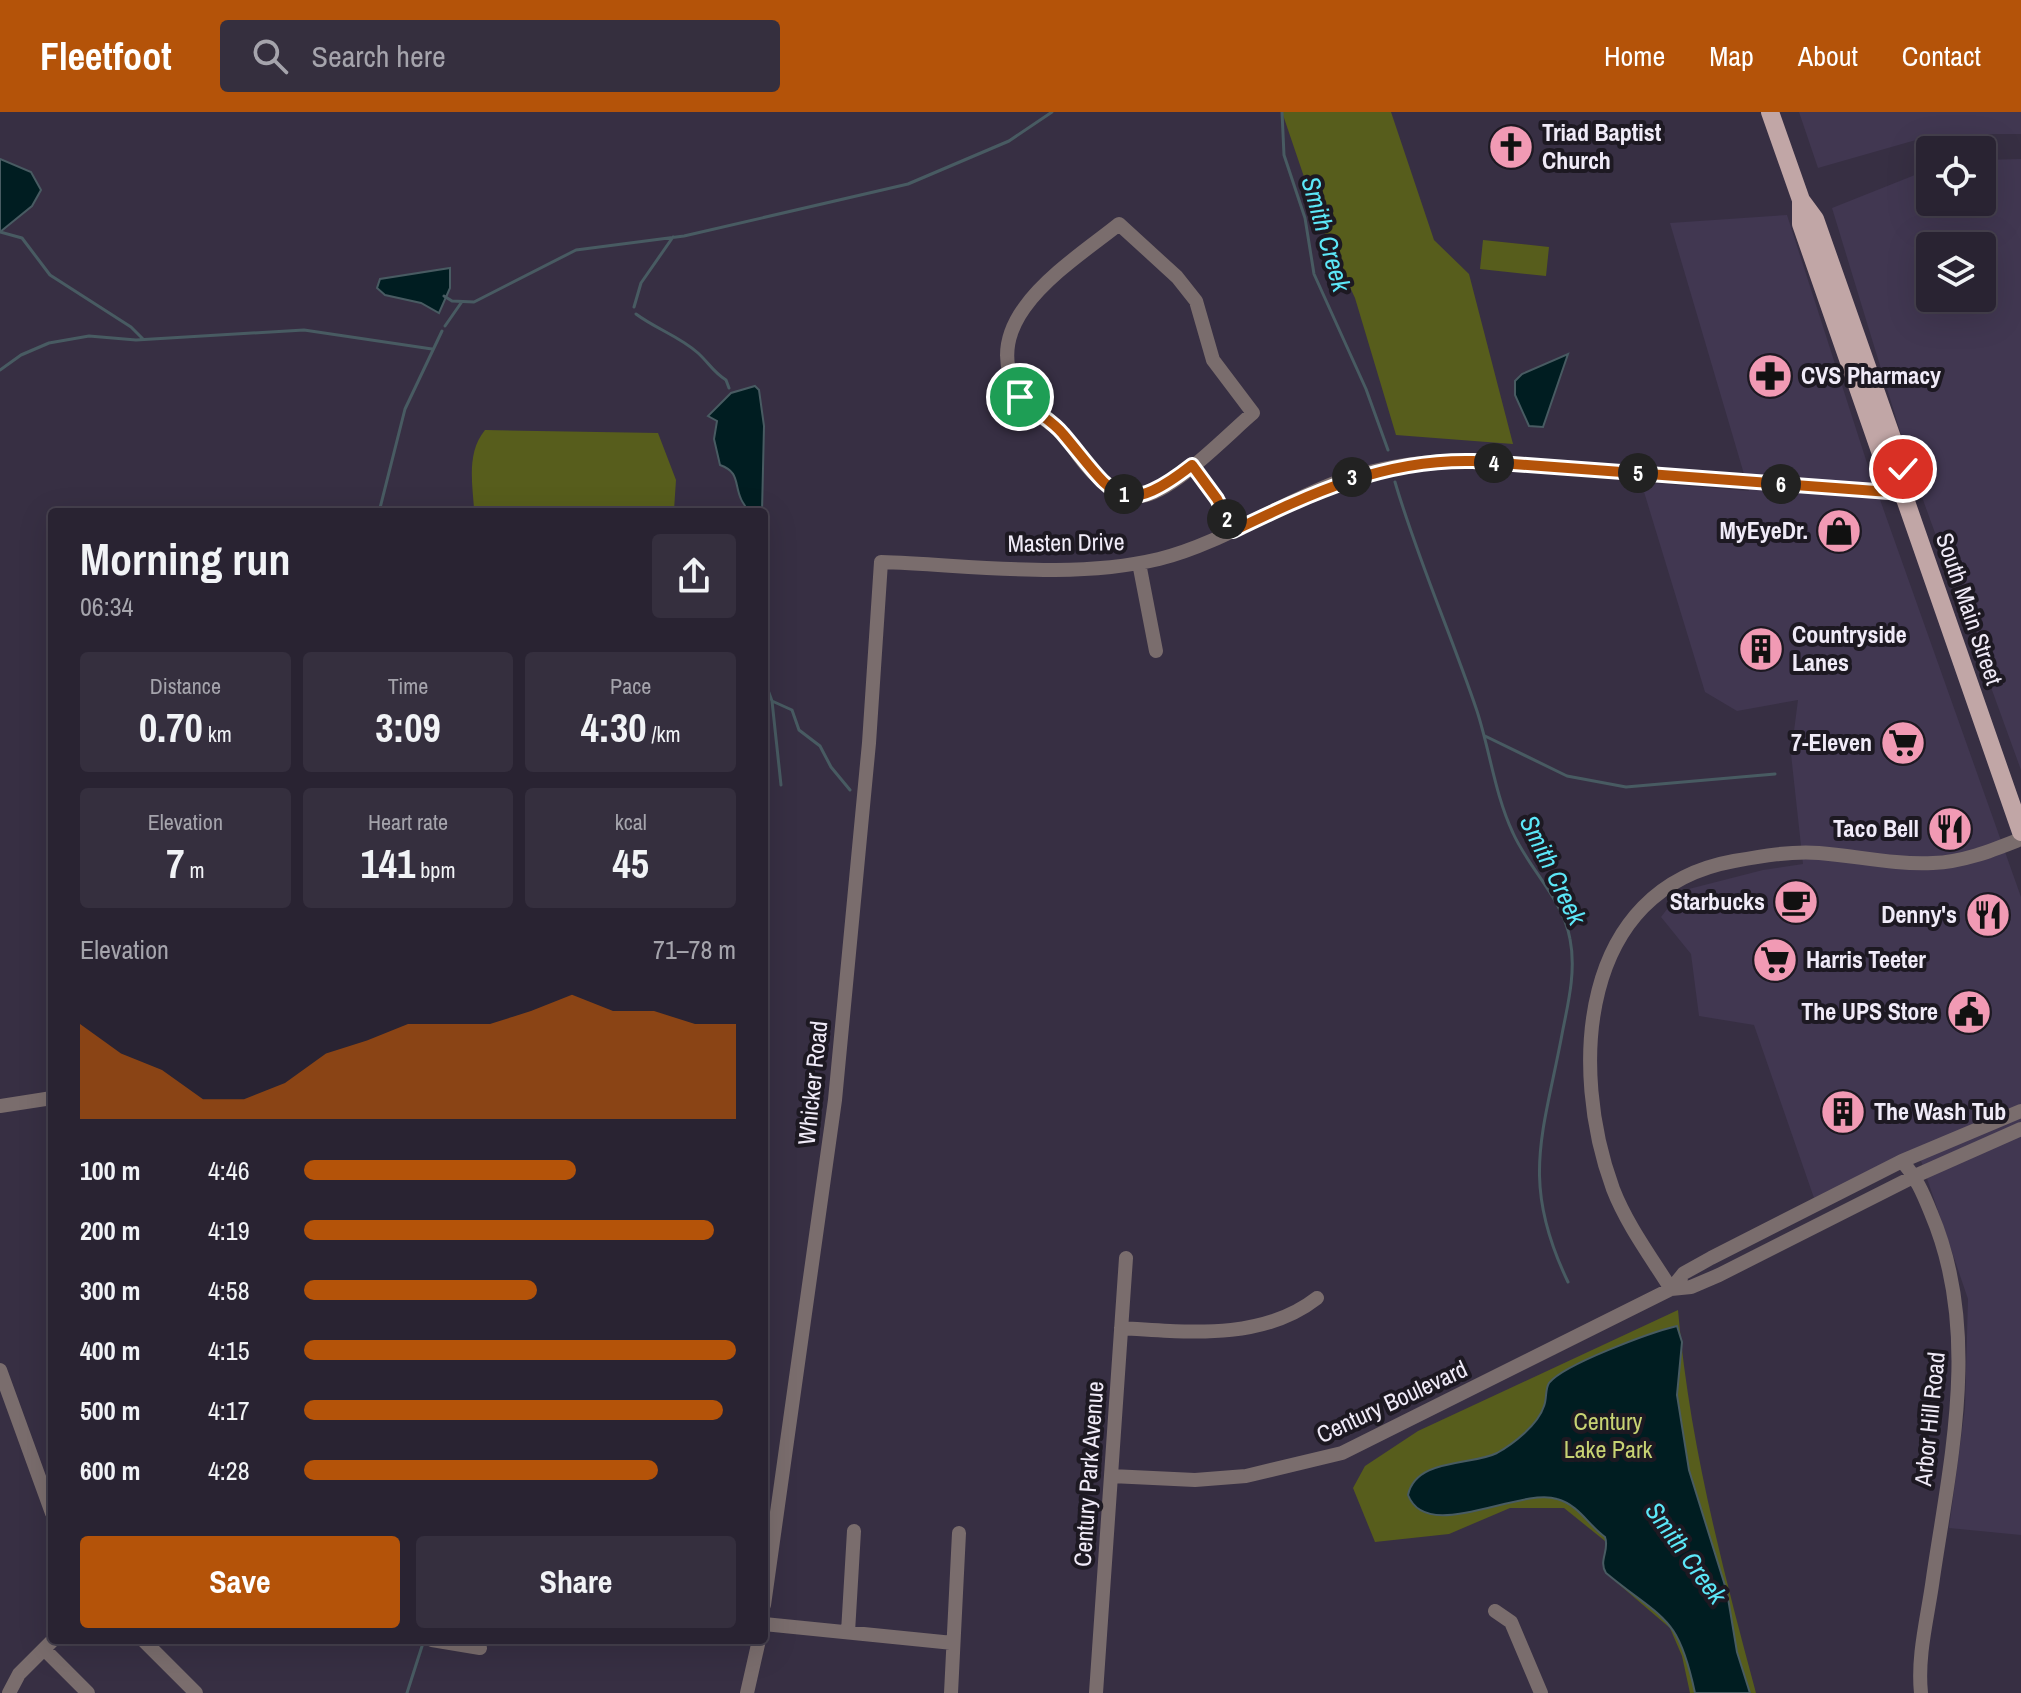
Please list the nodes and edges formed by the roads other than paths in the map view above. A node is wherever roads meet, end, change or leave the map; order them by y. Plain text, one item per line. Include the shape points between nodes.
1 (1770, 112) edge
2 (1192, 465) junction
3 (1903, 493) junction
4 (1233, 531) junction
5 (881, 562) joint
6 (1139, 563) junction
7 (1156, 651) dead end
8 (2021, 832) edge
9 (2021, 839) edge
10 (48, 1099) edge
11 (0, 1106) edge
12 (2021, 1111) edge
13 (2021, 1129) edge
14 (1902, 1161) junction
15 (1915, 1176) junction
16 (1750, 1238) junction
17 (1757, 1256) junction
18 (1126, 1258) dead end
19 (1671, 1289) junction
20 (1317, 1298) dead end
21 (1121, 1328) junction
22 (0, 1370) edge
23 (1111, 1476) junction
24 (48, 1502) edge
25 (854, 1531) dead end
26 (959, 1533) dead end
27 (768, 1577) edge
28 (1495, 1611) dead end
29 (768, 1624) edge
30 (848, 1632) junction
31 (953, 1643) junction
32 (147, 1644) edge
33 (456, 1644) edge
34 (758, 1644) edge
35 (48, 1645) edge
36 (480, 1648) dead end
37 (9, 1693) edge
38 (88, 1693) edge
39 (196, 1693) edge
40 (747, 1693) edge
41 (951, 1693) edge
42 (1096, 1693) edge
43 (1541, 1693) edge
44 (1921, 1693) edge

1 - 3 main road, South Main Street via 1866,363 1903,469
2 - 2 street via 1150,494 1120,493 1086,464 1055,426 1029,407 1009,372 1010,335 1021,311 1045,284 1119,224 1196,301 1213,360 1253,413
2 - 4 street
3 - 4 street, Masten Drive via 1443,461 1353,477
3 - 8 main road, South Main Street
4 - 6 street, Masten Drive
5 - 6 street, Masten Drive via 1079,569
5 - 27 street, Whicker Road via 871,727 835,1100
6 - 7 street
9 - 19 street via 1936,863 1806,853 1732,861 1676,884 1624,931 1598,988 1589,1089 1617,1199
10 - 11 street
12 - 14 street, Century Boulevard
13 - 15 street, Century Boulevard
14 - 15 street, Arbor Hill Road
14 - 16 street, Century Boulevard
15 - 17 street, Century Boulevard
15 - 44 street, Arbor Hill Road via 1951,1271 1961,1364
16 - 17 street
16 - 19 street, Century Boulevard via 1684,1273
17 - 19 street, Century Boulevard via 1691,1287
18 - 21 street, Century Park Avenue
19 - 23 street, Century Boulevard via 1342,1453 1233,1478
20 - 21 street via 1279,1319 1224,1332
21 - 23 street, Century Park Avenue
22 - 24 street
23 - 42 street, Century Park Avenue
25 - 30 street
26 - 31 street
28 - 43 street via 1511,1622
29 - 30 street
30 - 31 street
31 - 41 street
32 - 39 street
33 - 36 street
34 - 40 street
35 - 37 street via 19,1674
35 - 38 street

